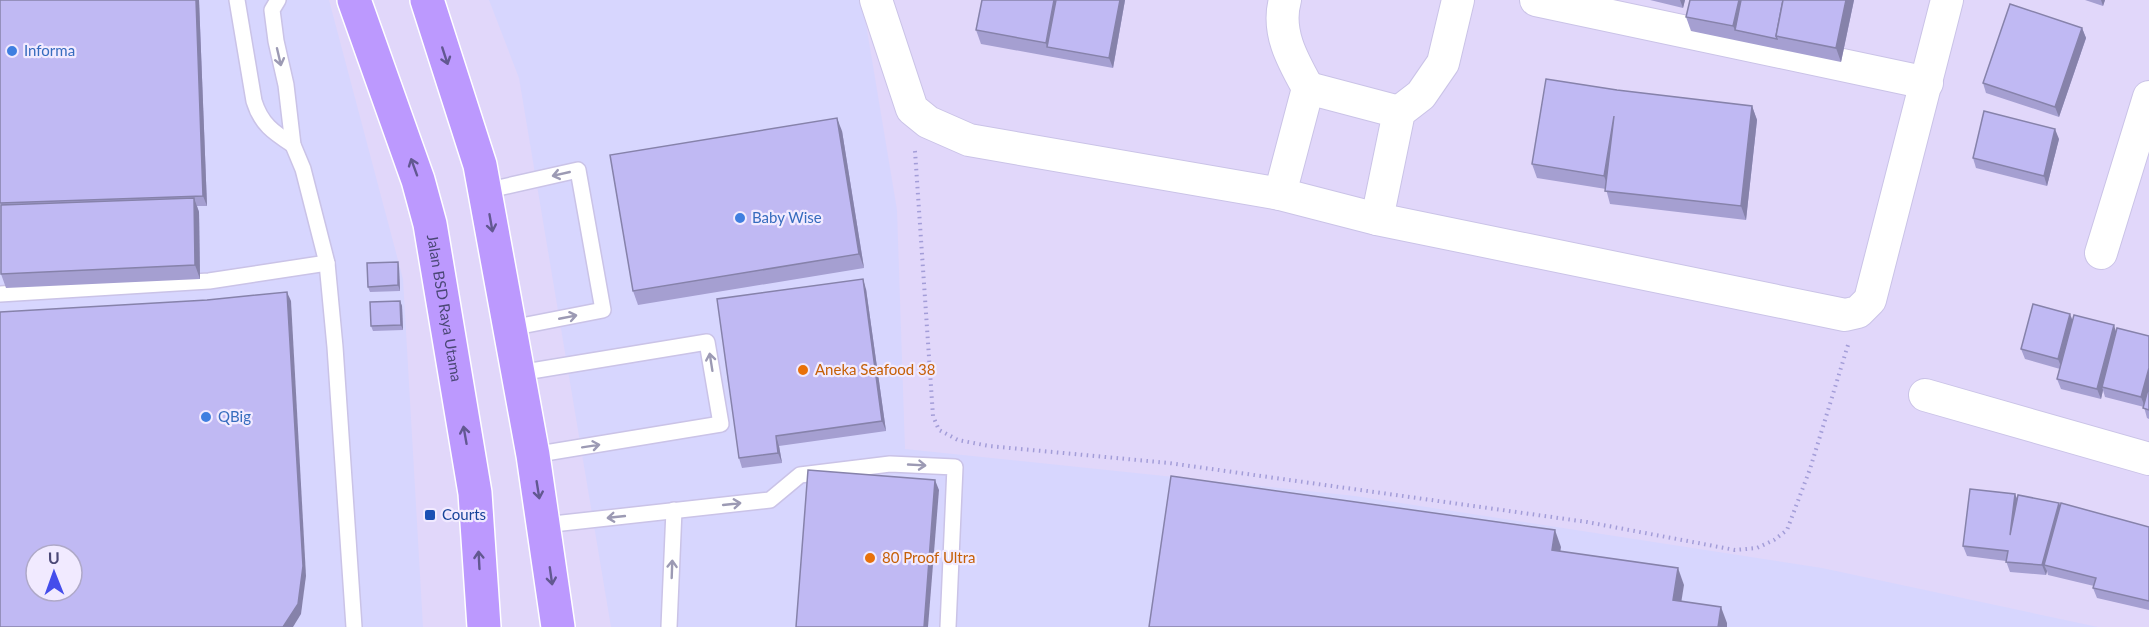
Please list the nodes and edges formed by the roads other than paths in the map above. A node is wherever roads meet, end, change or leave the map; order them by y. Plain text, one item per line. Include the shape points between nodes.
1 (237, 0) edge
2 (278, 0) edge
3 (354, 0) edge
4 (427, 0) edge
5 (876, 0) edge
6 (1285, 0) edge
7 (1458, 0) edge
8 (1536, 0) edge
9 (1947, 0) edge
10 (1927, 83) junction
11 (1308, 88) junction
12 (2149, 97) edge
13 (1399, 112) junction
14 (293, 145) junction
15 (2141, 151) edge
16 (485, 191) junction
17 (1280, 194) junction
18 (1377, 219) junction
19 (2101, 253) dead end
20 (327, 263) junction
21 (0, 294) edge
22 (510, 328) junction
23 (519, 373) junction
24 (1925, 395) dead end
25 (533, 455) junction
26 (2149, 459) edge
27 (674, 510) junction
28 (544, 525) junction
29 (482, 624) edge
30 (354, 627) edge
31 (558, 627) edge
32 (669, 627) edge
33 (948, 627) edge

1 - 14 lane via 259,116
2 -> 14 lane via 272,10
29 -> 3 main road, Jalan BSD Raya Utama via 475,493 430,224
4 -> 16 main road
5 - 17 street via 912,109 928,122 969,140
6 - 11 street via 1282,23 1290,54
7 - 13 street via 1443,63 1421,95
8 - 10 street
9 - 10 street
10 - 18 street via 1870,300 1858,312 1845,315
11 - 13 street
11 - 17 street
12 - 15 street
13 - 18 street
14 - 20 lane
15 - 19 street
16 -> 22 main road
22 -> 16 lane via 603,310 578,170
17 - 18 street
20 - 21 lane via 209,280
20 - 30 lane
22 - 23 main road
23 - 25 main road
25 -> 23 lane via 721,424 707,342
24 - 26 street
25 -> 28 main road
27 -> 28 lane
32 -> 27 lane
27 -> 33 lane via 771,500 800,475 890,464 955,467
28 -> 31 main road

